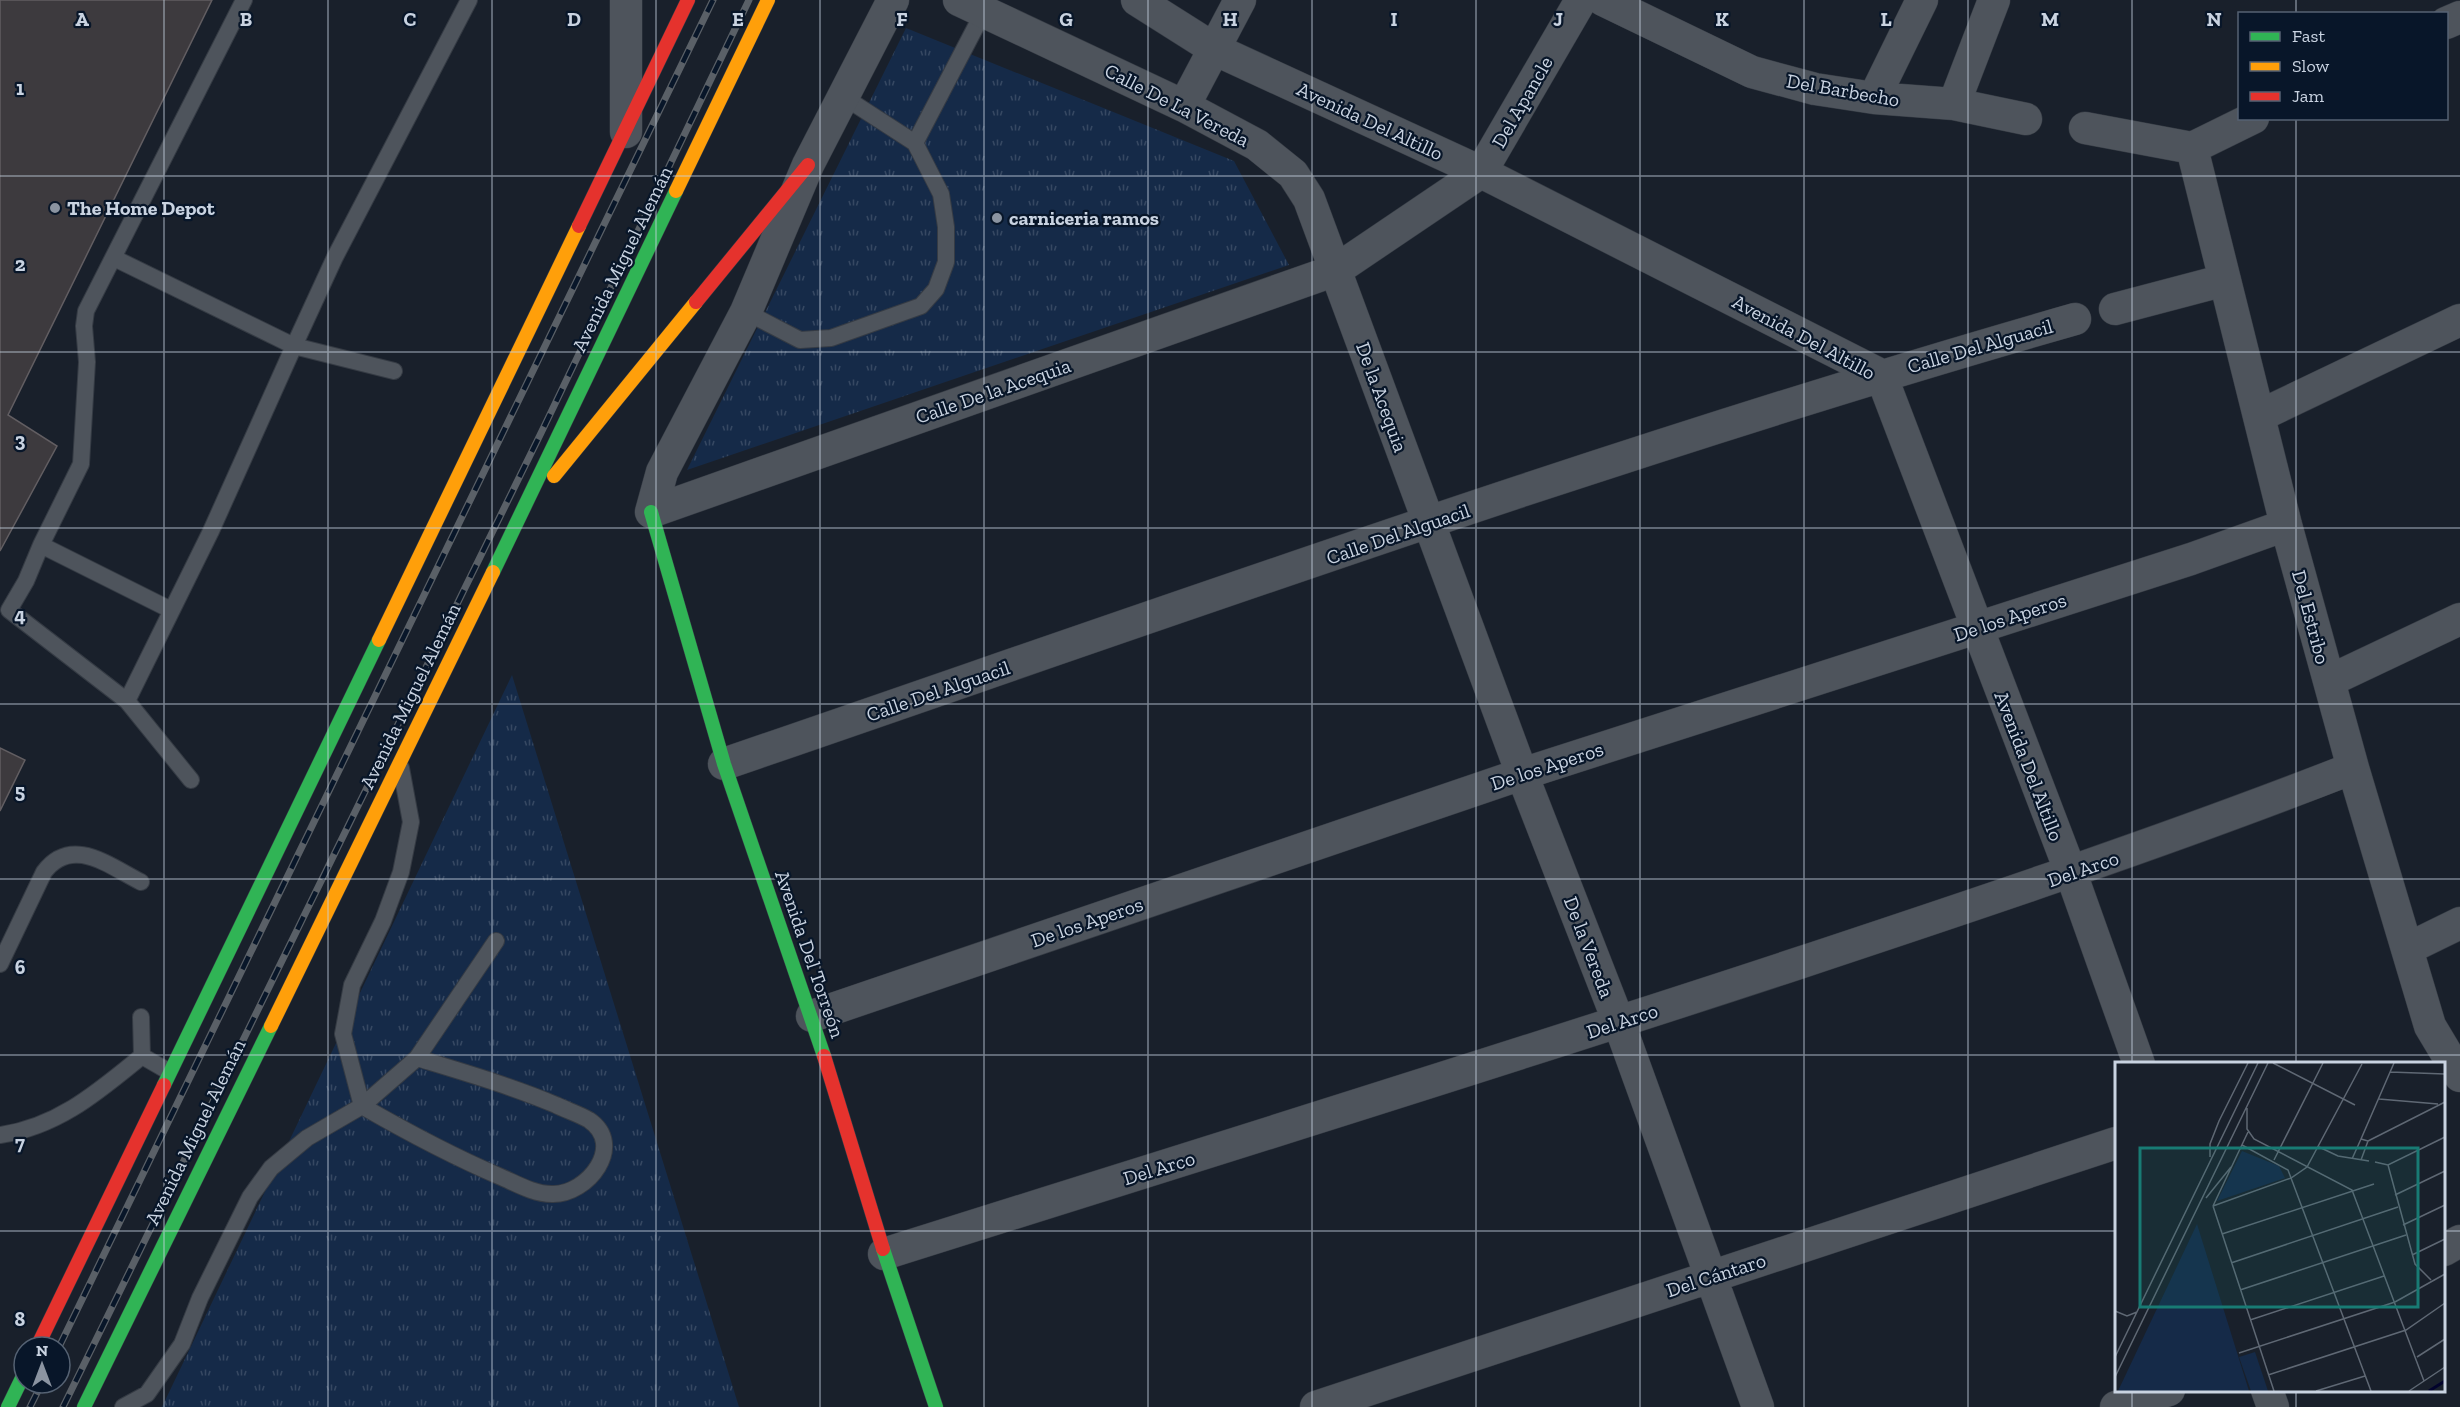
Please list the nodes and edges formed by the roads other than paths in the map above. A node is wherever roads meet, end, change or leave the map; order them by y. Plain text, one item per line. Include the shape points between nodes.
1 (244, 0) edge
2 (469, 0) edge
3 (626, 0) edge
4 (688, 0) edge
5 (768, 0) edge
6 (893, 0) edge
7 (1137, 0) edge
8 (1240, 0) edge
9 (1581, 0) edge
10 (1603, 0) edge
11 (1922, 0) edge
12 (1994, 0) edge
13 (972, 5) edge
14 (1216, 50) junction
15 (844, 97) junction
16 (1874, 98) junction
17 (1954, 104) junction
18 (1184, 106) junction
19 (2026, 119) dead end
20 (2249, 120) edge
21 (2085, 128) dead end
22 (626, 132) junction
23 (915, 143) junction
24 (2192, 148) junction
25 (808, 165) junction
26 (1481, 172) junction
27 (114, 258) junction
28 (1336, 270) junction
29 (2225, 280) junction
30 (2115, 309) dead end
31 (746, 312) junction
32 (2075, 319) dead end
33 (2460, 320) edge
34 (294, 346) junction
35 (394, 371) dead end
36 (1881, 375) junction
37 (2259, 416) junction
38 (651, 512) junction
39 (520, 517) junction
40 (1427, 523) junction
41 (2286, 525) junction
42 (41, 544) junction
43 (4, 609) edge
44 (171, 610) junction
45 (2460, 619) edge
46 (1976, 628) junction
47 (2329, 681) junction
48 (127, 701) junction
49 (400, 761) junction
50 (724, 764) junction
51 (2353, 768) junction
52 (1522, 774) junction
53 (191, 780) dead end
54 (2071, 873) junction
55 (141, 882) dead end
56 (2460, 923) edge
57 (496, 941) dead end
58 (2407, 949) junction
59 (0, 964) edge
60 (812, 1016) junction
61 (141, 1017) dead end
62 (1619, 1023) junction
63 (142, 1056) junction
64 (417, 1058) junction
65 (2138, 1062) edge
66 (168, 1071) junction
67 (2460, 1076) edge
68 (362, 1106) junction
69 (0, 1135) edge
70 (2115, 1143) edge
71 (2460, 1240) edge
72 (2445, 1249) edge
73 (884, 1254) junction
74 (1712, 1277) junction
75 (43, 1335) edge
76 (2163, 1392) edge
77 (2268, 1392) edge
78 (84, 1407) edge
79 (123, 1407) edge
80 (936, 1407) edge
81 (1316, 1407) edge
82 (1758, 1407) edge
83 (2116, 1407) edge
84 (2273, 1407) edge

1 - 27 lane
2 - 34 lane via 339,247
3 - 22 street
4 - 22 main road
5 - 39 main road, Avenida Miguel Alemán
6 - 15 street
7 - 14 street, Avenida Del Altillo
8 - 14 street
9 - 26 street, Del Apancle
10 - 16 street, Del Barbecho via 1752,72 1815,89
11 - 16 street
12 - 17 street
13 - 18 street, Calle De La Vereda
13 - 23 lane
14 - 18 street
14 - 26 street, Avenida Del Altillo
15 - 23 lane
15 - 25 street
16 - 17 street, Del Barbecho
17 - 19 street, Del Barbecho
18 - 28 street, Calle De La Vereda via 1257,145 1293,174 1309,200
20 - 24 street
21 - 24 street
22 - 66 main road
23 - 31 lane via 941,194 946,227 946,262 936,289 921,306 831,338 800,340
24 - 29 street, Del Estribo
25 - 31 street
25 - 39 main road
26 - 28 street, Calle De la Acequia
26 - 36 street, Avenida Del Altillo
27 - 34 lane
27 - 42 lane via 86,311 81,464
28 - 38 street, Calle De la Acequia
28 - 40 street, De la Acequia
29 - 30 street
29 - 37 street, Del Estribo
31 - 38 street via 662,472
32 - 36 street, Calle Del Alguacil
33 - 37 street
34 - 35 lane
34 - 44 lane
36 - 40 street, Calle Del Alguacil
36 - 46 street, Avenida Del Altillo
37 - 41 street, Del Estribo
38 - 50 main road, Avenida Del Torreón
39 - 49 main road, Avenida Miguel Alemán
40 - 50 street, Calle Del Alguacil
40 - 52 street, De la Vereda
41 - 46 street, De los Aperos
41 - 47 street, Del Estribo
42 - 43 lane via 26,581
42 - 44 lane
43 - 48 lane
44 - 48 lane
45 - 47 street
46 - 52 street, De los Aperos
46 - 54 street, Avenida Del Altillo
47 - 51 street, Del Estribo
48 - 53 lane
49 - 68 lane via 411,822 401,872 352,985 343,1034
49 - 78 main road, Avenida Miguel Alemán
50 - 60 main road, Avenida Del Torreón
51 - 54 street, Del Arco via 2222,820
51 - 58 street, Del Estribo
52 - 60 street, De los Aperos
52 - 62 street, De la Vereda
54 - 62 street, Del Arco
54 - 65 street, Avenida Del Altillo
55 - 59 lane via 86,855 64,855 52,861
56 - 58 street
57 - 64 lane
58 - 67 street, Del Estribo via 2430,1026
60 - 73 main road, Avenida Del Torreón
61 - 63 lane
62 - 73 street, Del Arco
62 - 74 street, De la Vereda
63 - 66 lane
63 - 69 lane via 84,1103 57,1118
64 - 68 lane
64 - 68 lane via 544,1100 589,1120 603,1140 603,1156 595,1174 565,1193 537,1193 422,1141
66 - 75 main road
68 - 79 lane via 307,1138 271,1168 250,1197 182,1344 147,1394
70 - 74 street, Del Cántaro
71 - 72 street
73 - 80 main road, Avenida Del Torreón
74 - 81 street, Del Cántaro
74 - 82 street, De la Vereda
76 - 83 street
77 - 84 street

